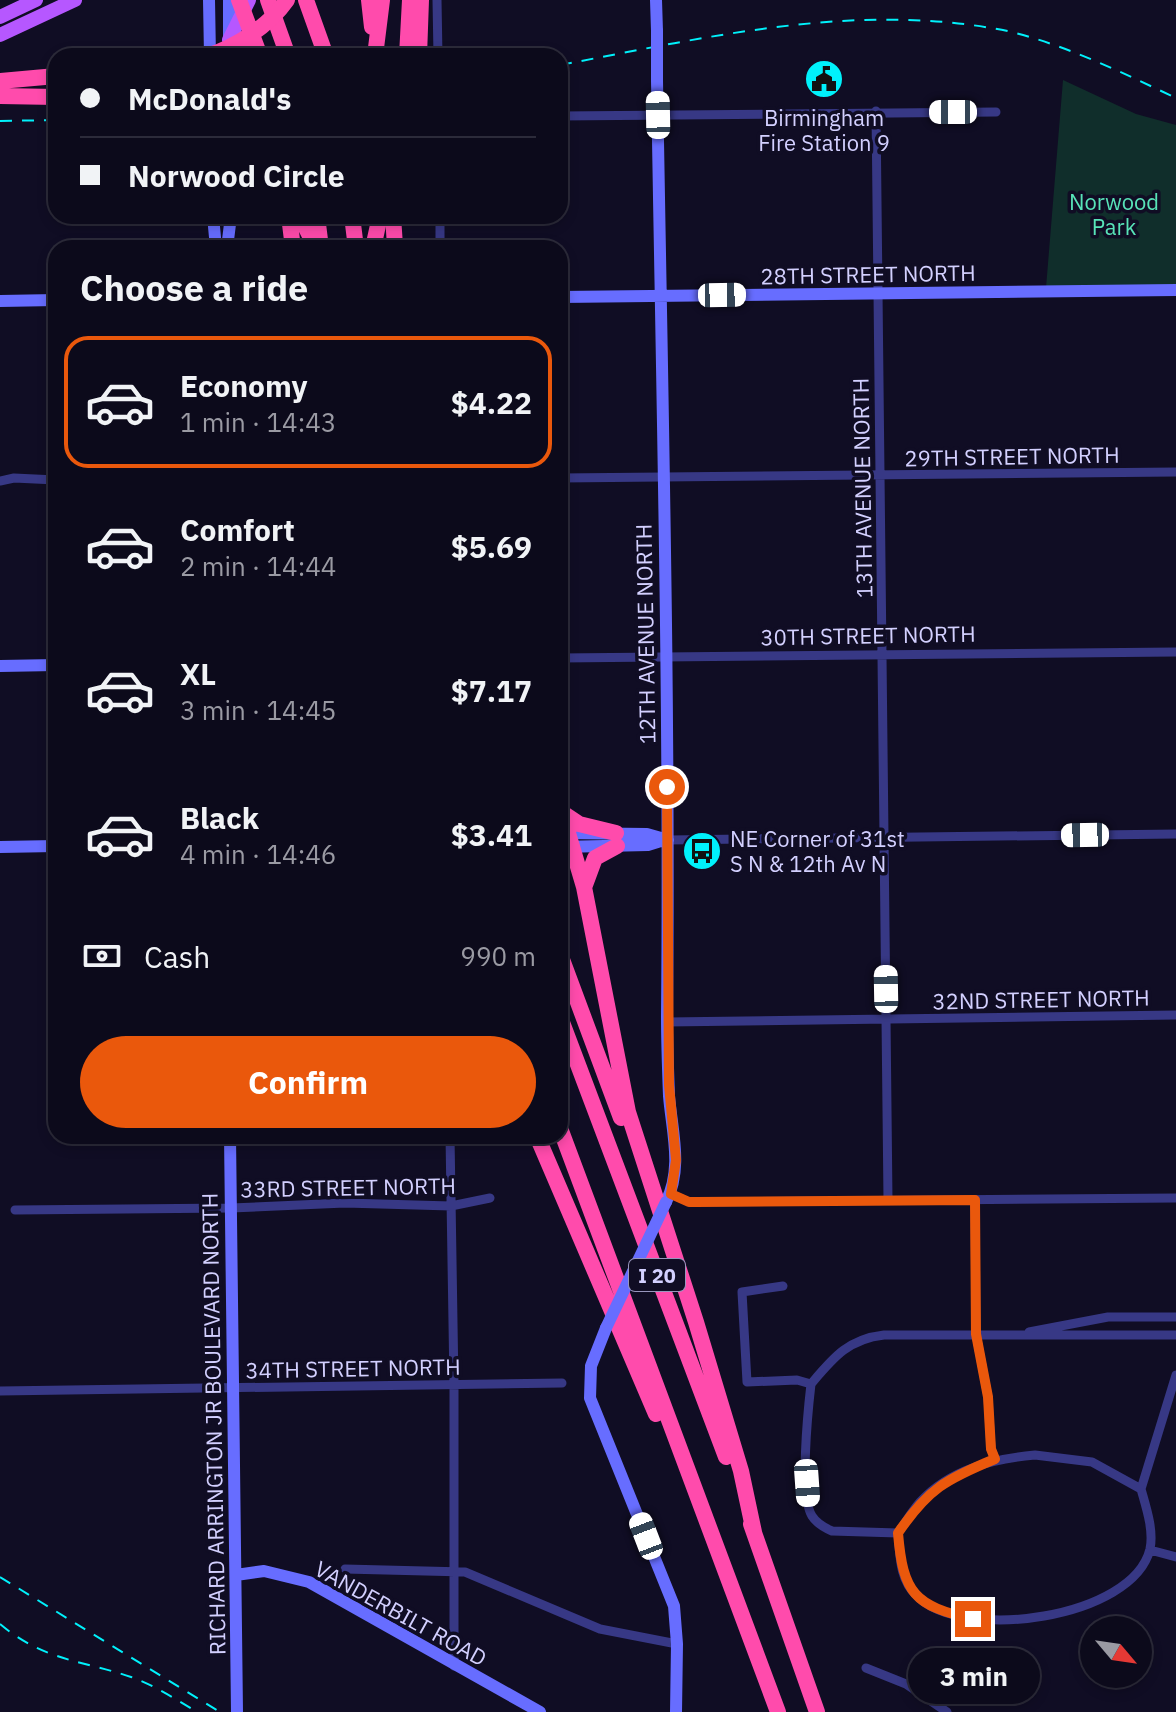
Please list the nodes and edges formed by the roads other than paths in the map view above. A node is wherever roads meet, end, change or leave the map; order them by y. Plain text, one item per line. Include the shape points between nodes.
1 (36, 0) edge
2 (75, 0) edge
3 (209, 0) edge
4 (229, 0) edge
5 (239, 0) edge
6 (249, 0) edge
7 (268, 0) edge
8 (287, 0) edge
9 (306, 0) edge
10 (369, 0) edge
11 (382, 0) edge
12 (410, 0) edge
13 (421, 0) edge
14 (437, 0) edge
15 (656, 0) edge
16 (1, 13) edge
17 (6, 33) edge
18 (229, 40) junction
19 (208, 48) edge
20 (225, 48) edge
21 (229, 48) edge
22 (257, 48) edge
23 (285, 48) edge
24 (323, 48) edge
25 (374, 48) edge
26 (376, 48) edge
27 (407, 48) edge
28 (419, 48) edge
29 (438, 48) edge
30 (48, 77) edge
31 (0, 81) edge
32 (0, 96) edge
33 (48, 97) edge
34 (876, 111) junction
35 (996, 112) dead end
36 (658, 115) junction
37 (568, 116) edge
38 (1176, 290) edge
39 (878, 293) junction
40 (660, 296) junction
41 (568, 297) edge
42 (48, 300) edge
43 (0, 301) edge
44 (1176, 472) edge
45 (880, 475) junction
46 (663, 477) junction
47 (568, 478) edge
48 (48, 480) edge
49 (0, 481) edge
50 (1176, 652) edge
51 (882, 655) junction
52 (665, 657) junction
53 (568, 658) edge
54 (48, 665) edge
55 (0, 666) edge
56 (568, 815) edge
57 (1176, 834) edge
58 (884, 837) junction
59 (616, 839) junction
60 (568, 840) edge
61 (668, 840) junction
62 (568, 845) edge
63 (48, 846) edge
64 (0, 847) edge
65 (584, 887) junction
66 (568, 976) edge
67 (1176, 1015) edge
68 (886, 1019) junction
69 (667, 1022) junction
70 (568, 1038) edge
71 (230, 1144) edge
72 (450, 1144) edge
73 (540, 1144) edge
74 (566, 1144) edge
75 (490, 1198) dead end
76 (668, 1198) junction
77 (1176, 1198) edge
78 (888, 1200) junction
79 (975, 1200) junction
80 (451, 1206) junction
81 (231, 1208) junction
82 (15, 1210) dead end
83 (783, 1286) dead end
84 (691, 1307) junction
85 (1176, 1317) edge
86 (976, 1334) junction
87 (1022, 1334) junction
88 (1176, 1335) edge
89 (1176, 1375) edge
90 (562, 1383) dead end
91 (811, 1384) junction
92 (454, 1385) junction
93 (233, 1388) junction
94 (1174, 1388) edge
95 (0, 1391) edge
96 (995, 1459) junction
97 (1141, 1489) junction
98 (754, 1532) junction
99 (898, 1533) junction
100 (711, 1538) junction
101 (1150, 1550) junction
102 (1176, 1557) edge
103 (345, 1569) dead end
104 (454, 1570) junction
105 (236, 1575) junction
106 (677, 1644) junction
107 (454, 1666) junction
108 (866, 1668) dead end
109 (237, 1712) edge
110 (540, 1712) edge
111 (676, 1712) edge
112 (778, 1712) edge
113 (817, 1712) edge
114 (947, 1712) edge

1 - 16 main road
2 - 17 main road
3 - 19 street
4 - 18 street
5 - 22 highway, bridge
6 - 18 main road
7 - 23 highway
8 - 20 highway, bridge via 254,32
9 - 24 highway
10 - 25 highway
11 - 26 highway
12 - 27 highway
13 - 28 highway
14 - 29 street
15 - 36 street, 12TH AVENUE NORTH, bridge
16 - 17 street
18 - 21 street
30 - 31 highway
32 - 33 highway
34 - 35 street
34 - 36 street
34 - 39 street, 13TH AVENUE NORTH
36 - 37 street
36 - 40 street, 12TH AVENUE NORTH
38 - 39 street, 28TH STREET NORTH
39 - 40 street, 28TH STREET NORTH
39 - 45 street, 13TH AVENUE NORTH
40 - 41 street, 28TH STREET NORTH
40 - 46 street, 12TH AVENUE NORTH
42 - 43 street
44 - 45 street, 29TH STREET NORTH
45 - 46 street, 29TH STREET NORTH
45 - 51 street, 13TH AVENUE NORTH
46 - 47 street, 29TH STREET NORTH
46 - 52 street, 12TH AVENUE NORTH
48 - 49 street
50 - 51 street, 30TH STREET NORTH
51 - 52 street, 30TH STREET NORTH
51 - 58 street, 13TH AVENUE NORTH
52 - 53 street, 30TH STREET NORTH
52 - 61 street, 12TH AVENUE NORTH
54 - 55 street
56 - 59 highway
57 - 58 street
58 - 61 street
58 - 68 street, 13TH AVENUE NORTH
59 - 60 street
59 - 61 street via 647,834
59 - 65 highway via 595,858
61 - 69 street, 12TH AVENUE NORTH
62 - 65 highway
63 - 64 street
65 - 84 highway via 628,1112
66 - 84 highway
67 - 68 street, 32ND STREET NORTH
68 - 69 street, 32ND STREET NORTH
68 - 78 street, 13TH AVENUE NORTH
69 - 76 street, 12TH AVENUE NORTH via 676,1160
70 - 98 highway, I 20
71 - 81 street, RICHARD ARRINGTON JR BOULEVARD NORTH
72 - 80 street
73 - 100 highway
74 - 100 highway, I 20
75 - 80 street, 33RD STREET NORTH
76 - 78 street
76 - 106 street, 12TH AVENUE NORTH, bridge via 591,1366 590,1398 668,1585
77 - 79 street
78 - 79 street
79 - 86 street
80 - 81 street, 33RD STREET NORTH
80 - 92 street
81 - 82 street, 33RD STREET NORTH
81 - 93 street, RICHARD ARRINGTON JR BOULEVARD NORTH
83 - 91 street via 742,1292 747,1382
84 - 98 highway
85 - 87 street via 1108,1317
86 - 87 street
86 - 91 street via 866,1337 837,1353
86 - 96 street
87 - 88 street
89 - 94 street
90 - 92 street, 34TH STREET NORTH
91 - 99 street via 806,1455 811,1515 832,1531
92 - 93 street, 34TH STREET NORTH
92 - 104 street
93 - 95 street, 34TH STREET NORTH
93 - 105 street, RICHARD ARRINGTON JR BOULEVARD NORTH
94 - 97 street
96 - 97 street via 1035,1455 1092,1462
96 - 99 street via 933,1489
97 - 101 street
98 - 113 highway, I 20
99 - 101 street via 903,1576 916,1596 939,1611 973,1619 1021,1619 1085,1605 1126,1583
100 - 112 highway, I 20
101 - 102 street
103 - 104 street
104 - 106 street via 600,1629
104 - 107 street
105 - 107 street, VANDERBILT ROAD via 264,1571 309,1582
105 - 109 street, RICHARD ARRINGTON JR BOULEVARD NORTH
106 - 111 street, 12TH AVENUE NORTH
107 - 110 street, VANDERBILT ROAD
108 - 114 street via 906,1684

